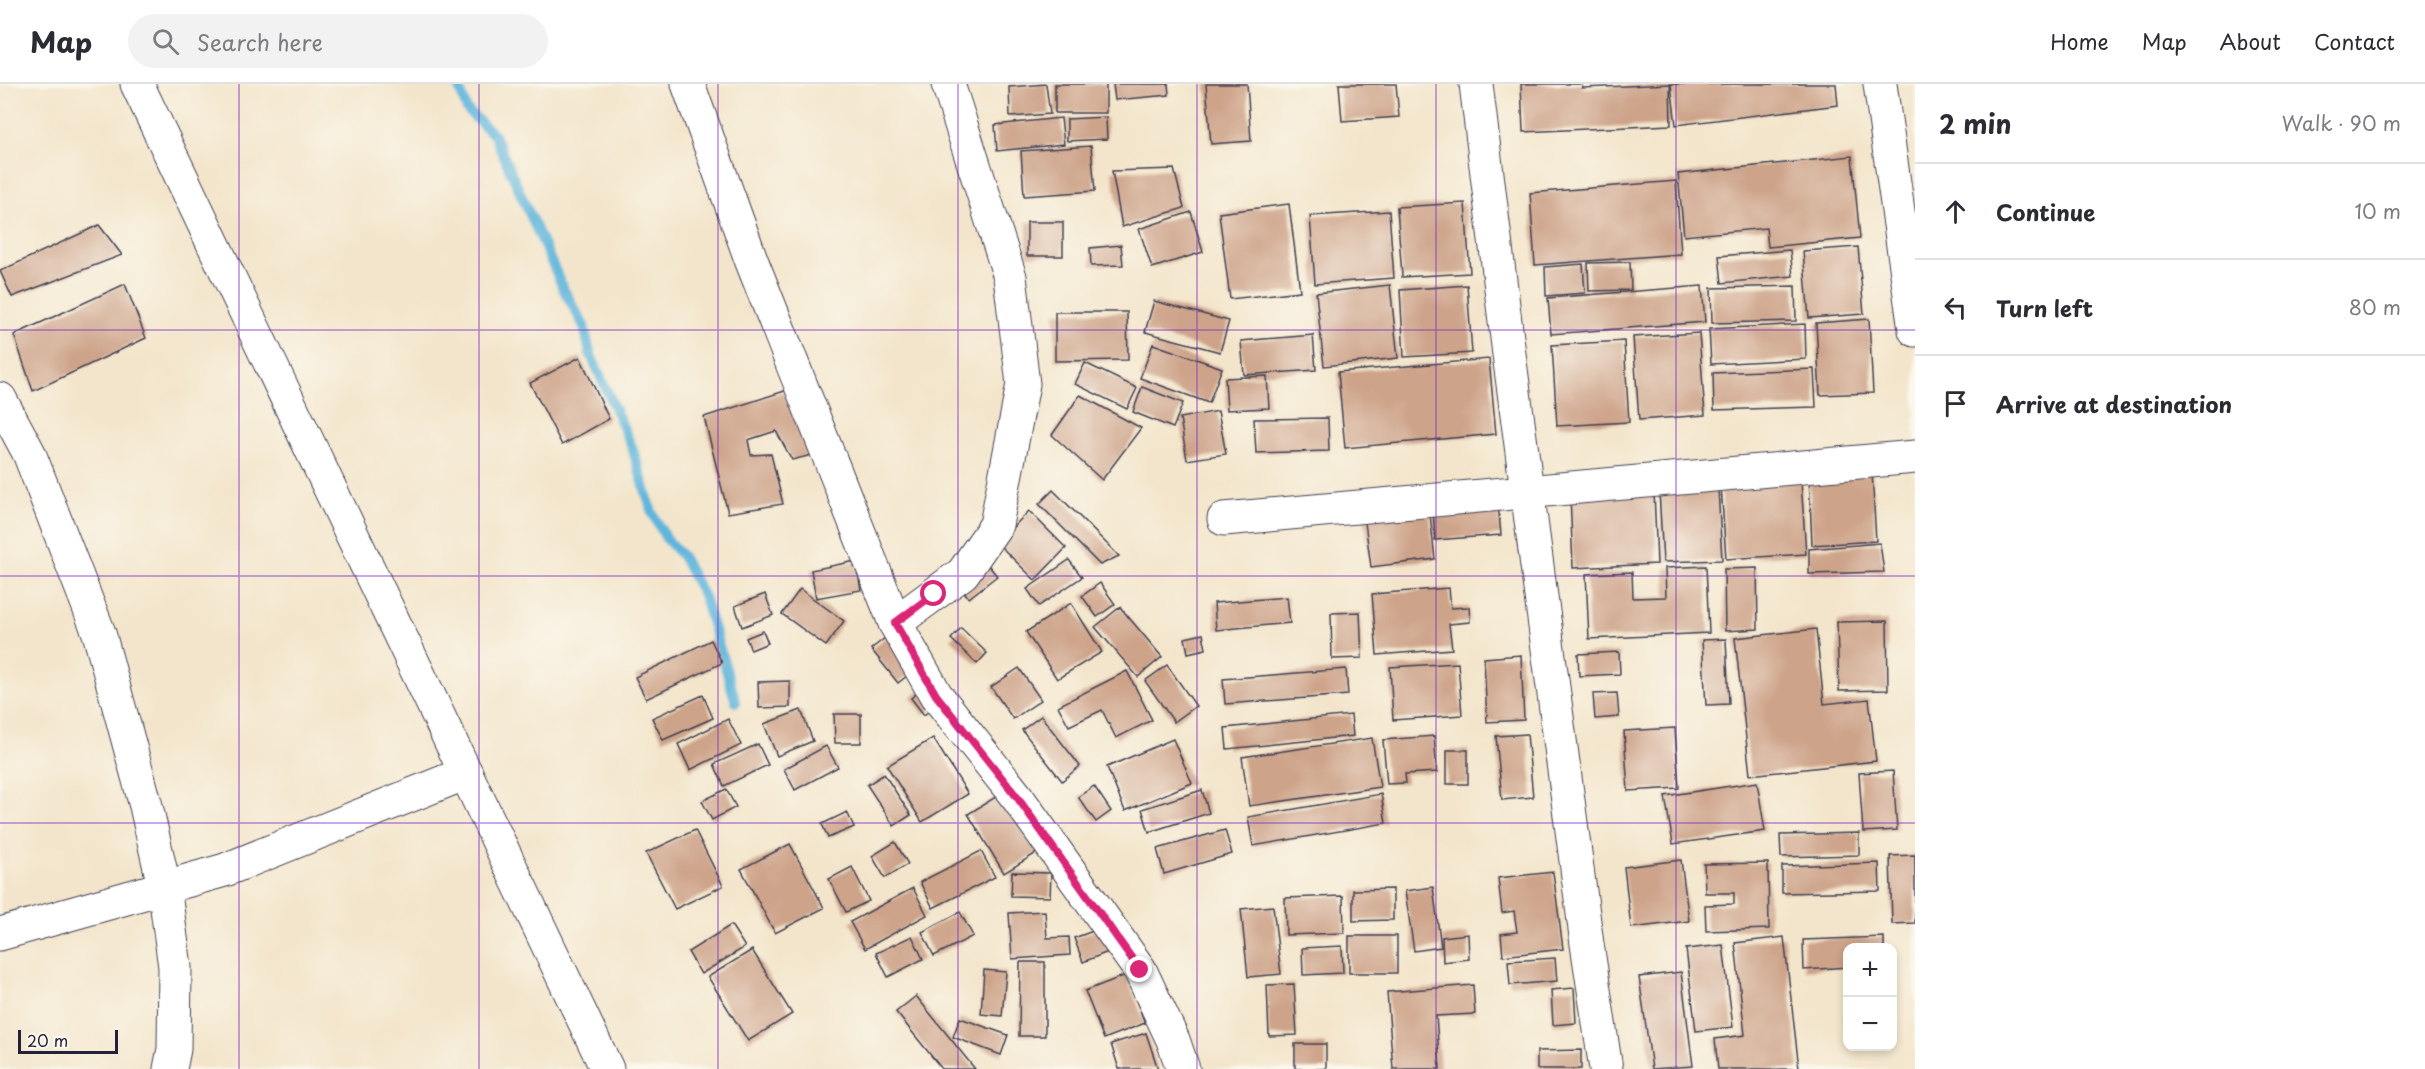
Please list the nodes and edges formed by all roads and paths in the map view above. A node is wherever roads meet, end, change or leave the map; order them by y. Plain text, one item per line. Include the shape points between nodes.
1 (137, 84) edge
2 (688, 84) edge
3 (948, 84) edge
4 (1476, 84) edge
5 (1880, 84) edge
6 (1915, 330) edge
7 (0, 399) edge
8 (1915, 457) edge
9 (1528, 491) junction
10 (1224, 519) dead end
11 (895, 623) junction
12 (466, 773) junction
13 (164, 886) junction
14 (0, 934) edge
15 (170, 1069) edge
16 (607, 1069) edge
17 (1183, 1069) edge
18 (1606, 1069) edge

1 - 12 street
2 - 11 street via 752,262
3 - 11 street via 1010,277 1023,384 996,525 963,573
4 - 9 street
5 - 6 street
7 - 13 street via 29,453 99,633
8 - 9 street
9 - 10 street
9 - 18 street
11 - 17 street via 936,695 1017,797 1140,970
12 - 13 street via 225,870
12 - 16 street
13 - 14 street
13 - 15 street via 175,967 174,1049

